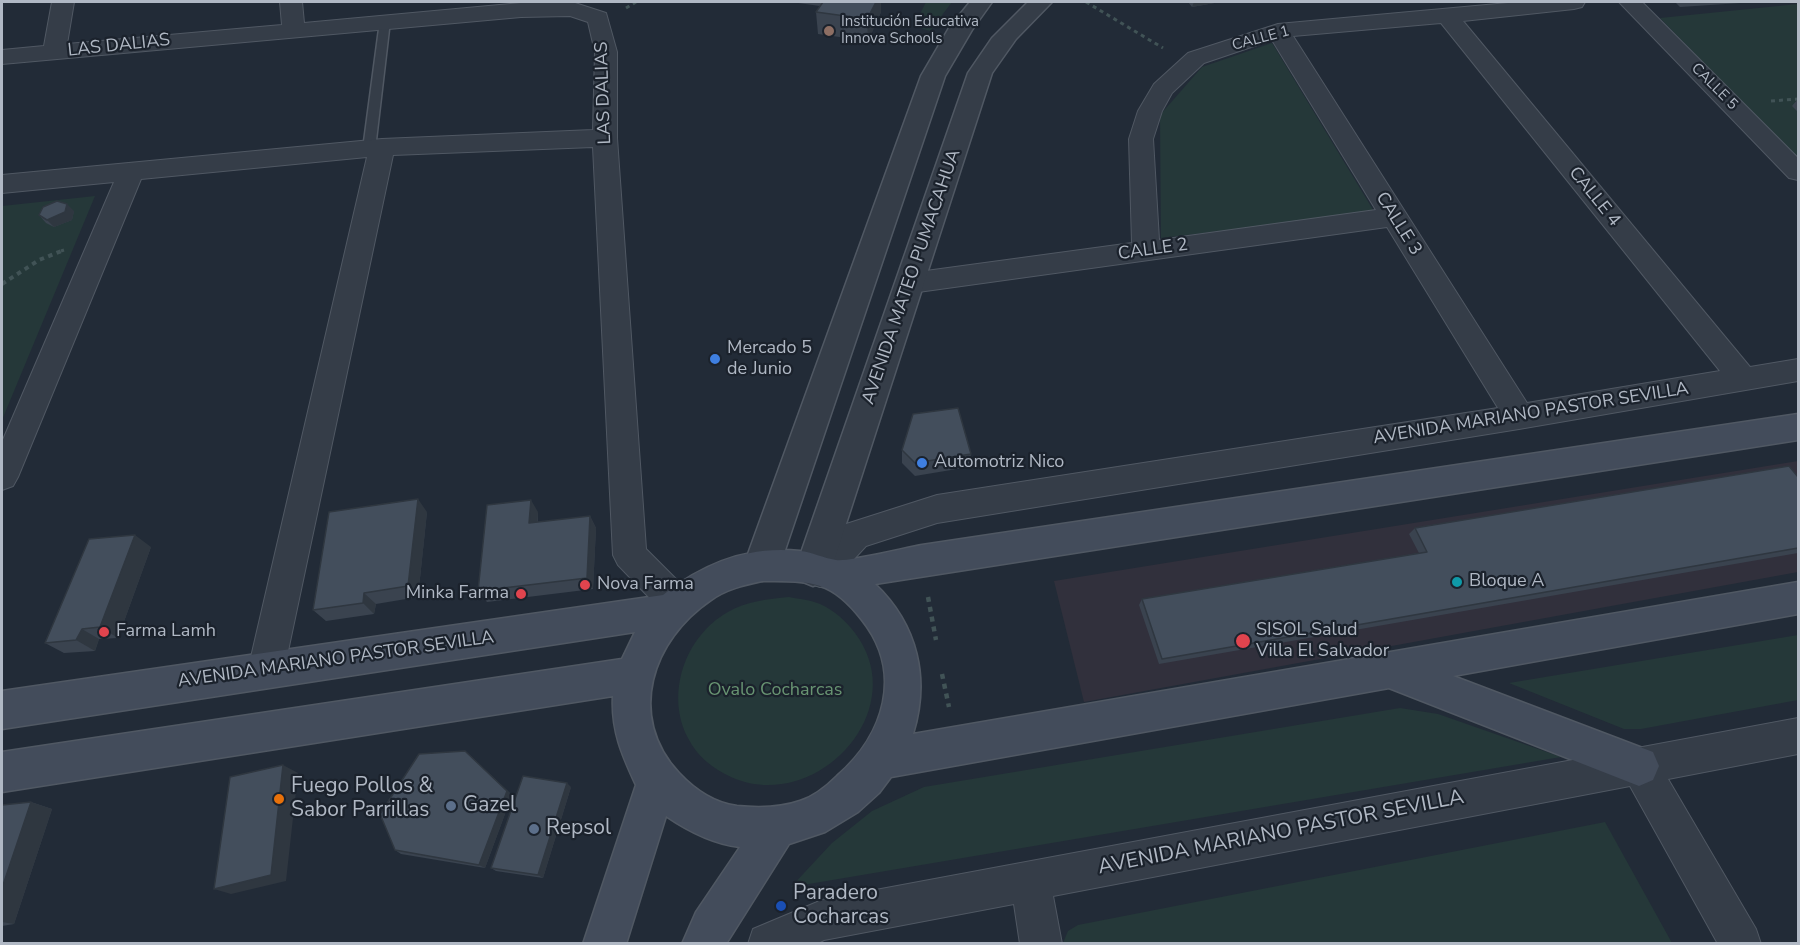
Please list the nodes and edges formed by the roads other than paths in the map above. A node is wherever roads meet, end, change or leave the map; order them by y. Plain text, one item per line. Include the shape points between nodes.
1 (63, 2) edge
2 (291, 2) edge
3 (981, 2) edge
4 (1041, 2) edge
5 (1574, 2) edge
6 (1630, 2) edge
7 (519, 6) edge
8 (1447, 16) junction
9 (384, 21) junction
10 (293, 29) junction
11 (1278, 31) junction
12 (54, 53) junction
13 (2, 57) edge
14 (605, 138) junction
15 (375, 148) junction
16 (131, 172) junction
17 (1798, 172) edge
18 (2, 184) edge
19 (1394, 217) junction
20 (1146, 251) junction
21 (911, 283) junction
22 (1798, 370) edge
23 (1742, 378) junction
24 (1519, 417) junction
25 (1798, 428) edge
26 (8, 447) edge
27 (2, 477) edge
28 (762, 565) junction
29 (823, 572) junction
30 (1798, 598) edge
31 (675, 607) junction
32 (266, 670) junction
33 (1389, 670) junction
34 (634, 675) junction
35 (2, 710) edge
36 (1798, 736) edge
37 (883, 759) junction
38 (1639, 766) junction
39 (2, 772) edge
40 (657, 783) junction
41 (777, 827) junction
42 (1030, 880) junction
43 (604, 944) edge
44 (703, 944) edge
45 (768, 944) edge
46 (1041, 944) edge
47 (1741, 944) edge

1 - 12 street
2 - 10 street
3 - 28 street via 933,76
4 - 21 street, AVENIDA MATEO PUMACAHUA via 995,47 980,73
5 - 8 street, CALLE 1
6 - 17 street, CALLE 5
7 - 9 street, LAS DALIAS
7 - 14 street, LAS DALIAS via 572,9 598,18 606,52
8 - 11 street, CALLE 1
8 - 23 street, CALLE 4
9 - 10 street, LAS DALIAS
9 - 15 lane
10 - 12 street, LAS DALIAS
11 - 19 street, CALLE 3
11 - 20 street, CALLE 1 via 1196,58 1162,89 1141,139
12 - 13 street, LAS DALIAS
14 - 15 street
14 - 31 street, LAS DALIAS via 630,555
15 - 16 street
15 - 32 street
16 - 18 street
16 - 26 street
19 - 20 street, CALLE 2
19 - 24 street, CALLE 3
20 - 21 street, CALLE 2
21 - 29 street, AVENIDA MATEO PUMACAHUA
22 - 23 street, AVENIDA MARIANO PASTOR SEVILLA
23 - 24 street, AVENIDA MARIANO PASTOR SEVILLA
24 - 29 street, AVENIDA MARIANO PASTOR SEVILLA via 937,509 855,535
25 - 29 main road
26 - 27 street
28 - 29 main road via 796,565
28 - 31 main road via 730,573 698,588
29 - 37 main road via 855,588 880,614 898,645 904,682 900,721
30 - 33 main road
31 - 32 main road, AVENIDA MARIANO PASTOR SEVILLA
31 - 34 main road via 648,640
32 - 35 main road, AVENIDA MARIANO PASTOR SEVILLA
33 - 37 main road
33 - 38 main road
34 - 39 main road
34 - 40 main road via 630,713 638,750
36 - 38 street, AVENIDA MARIANO PASTOR SEVILLA
37 - 41 main road via 856,790 819,814
38 - 42 street, AVENIDA MARIANO PASTOR SEVILLA
38 - 47 street
40 - 41 main road via 691,811 734,826
40 - 43 main road
41 - 44 main road
42 - 45 street, AVENIDA MARIANO PASTOR SEVILLA via 822,920
42 - 46 street

